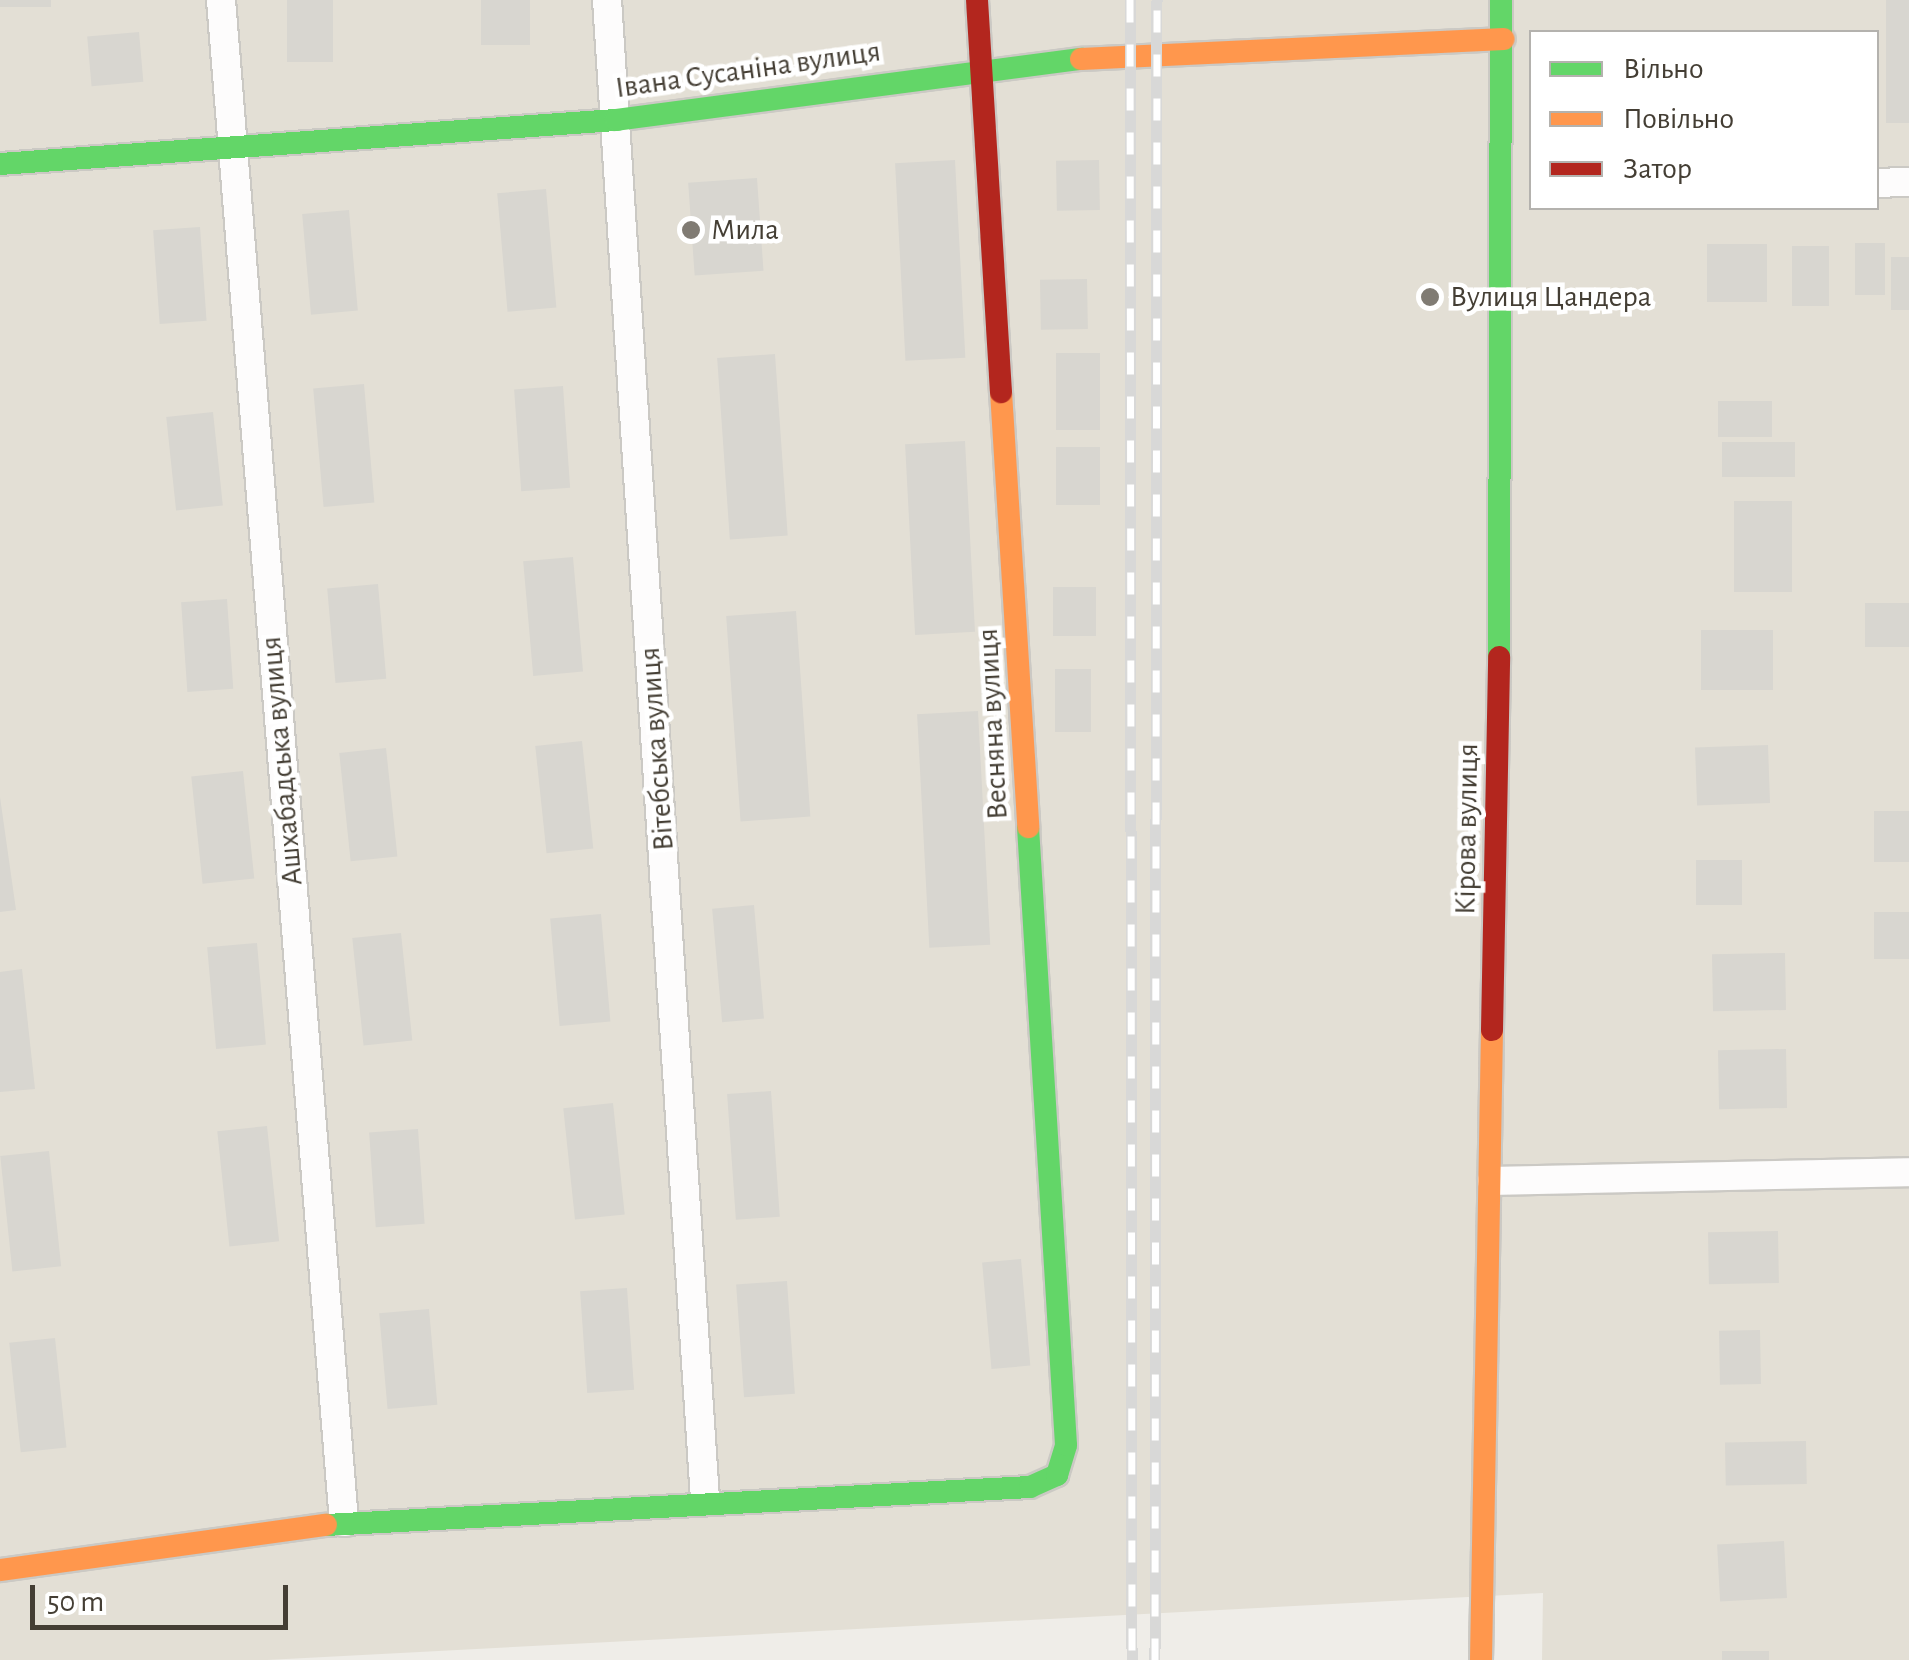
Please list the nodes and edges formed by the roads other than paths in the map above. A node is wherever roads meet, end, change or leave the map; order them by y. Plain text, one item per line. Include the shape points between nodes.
1 (222, 0) edge
2 (607, 0) edge
3 (978, 0) edge
4 (1501, 0) edge
5 (1504, 39) junction
6 (984, 66) junction
7 (616, 120) junction
8 (232, 148) junction
9 (0, 164) edge
10 (1909, 182) edge
11 (1879, 183) edge
12 (1520, 194) edge
13 (1909, 1172) edge
14 (1492, 1181) junction
15 (705, 1499) junction
16 (344, 1522) junction
17 (0, 1570) edge
18 (1481, 1660) edge

1 - 8 street, Ашхабадська вулиця
2 - 7 street, Вітебська вулиця
3 - 6 street, Весняна вулиця
4 - 5 street, Кірова вулиця
5 - 6 street, Івана Сусаніна вулиця
5 - 12 street, Кірова вулиця
6 - 7 street, Івана Сусаніна вулиця
6 - 15 street, Весняна вулиця via 1066,1444 1057,1475 1030,1488
7 - 8 street, Івана Сусаніна вулиця
7 - 15 street, Вітебська вулиця
8 - 9 street, Івана Сусаніна вулиця
8 - 16 street, Ашхабадська вулиця
10 - 11 street
12 - 14 street, Кірова вулиця
13 - 14 street
14 - 18 street, Кірова вулиця
15 - 16 street
16 - 17 street

